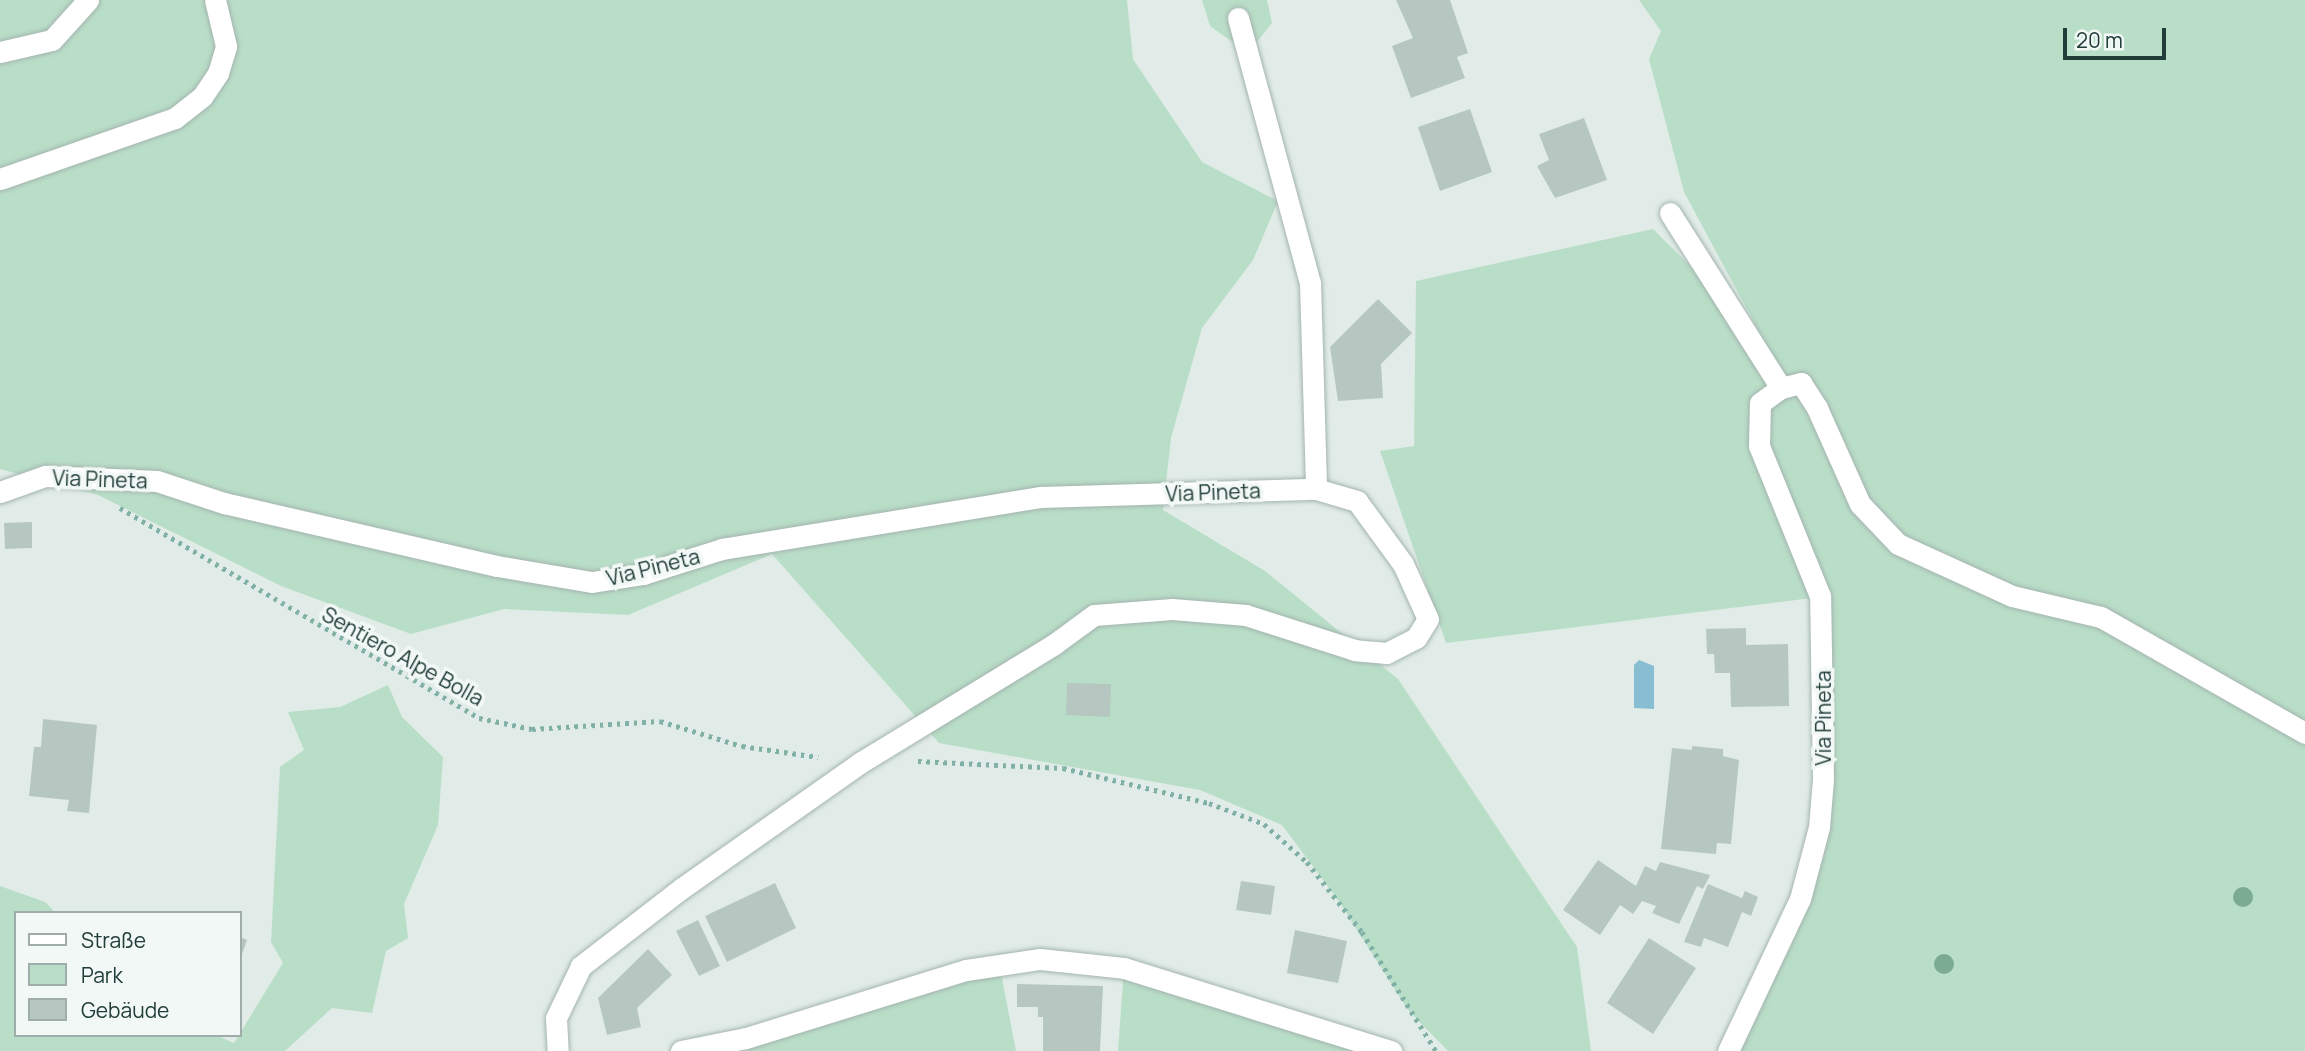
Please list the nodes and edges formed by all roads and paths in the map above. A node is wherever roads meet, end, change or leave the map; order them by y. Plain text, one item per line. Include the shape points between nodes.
1 (88, 0) edge
2 (215, 0) edge
3 (1238, 18) dead end
4 (0, 52) edge
5 (0, 178) edge
6 (1670, 213) dead end
7 (1781, 388) junction
8 (1316, 489) junction
9 (0, 492) edge
10 (111, 503) dead end
11 (2305, 733) edge
12 (909, 761) dead end
13 (860, 763) junction
14 (558, 1051) edge
15 (681, 1051) edge
16 (1391, 1051) edge
17 (1436, 1051) edge
18 (1728, 1051) edge

1 - 4 street via 52,40
2 - 5 street via 226,46 218,73 202,97 175,118
3 - 8 street via 1310,283
6 - 7 street
7 - 11 street via 1801,383 1860,504 1898,544 2012,596 2101,617
7 - 18 street, Via Pineta via 1759,403 1759,446 1820,596 1823,779 1819,827 1800,899
8 - 9 street, Via Pineta via 1040,497 722,549 643,574 592,582 497,566 224,503 157,481 46,476
8 - 13 street, Via Pineta via 1357,501 1376,521 1403,564 1428,619 1416,638 1387,653 1355,650 1247,615 1172,609 1094,615
10 - 13 path, Sentiero Alpe Bolla via 479,718 533,729 660,721 742,747
12 - 17 path via 1063,768 1209,803 1264,824 1307,862 1362,932
13 - 14 street, Via Pineta via 682,888 581,966 556,1018
15 - 16 street via 746,1038 966,970 1040,959 1101,962

